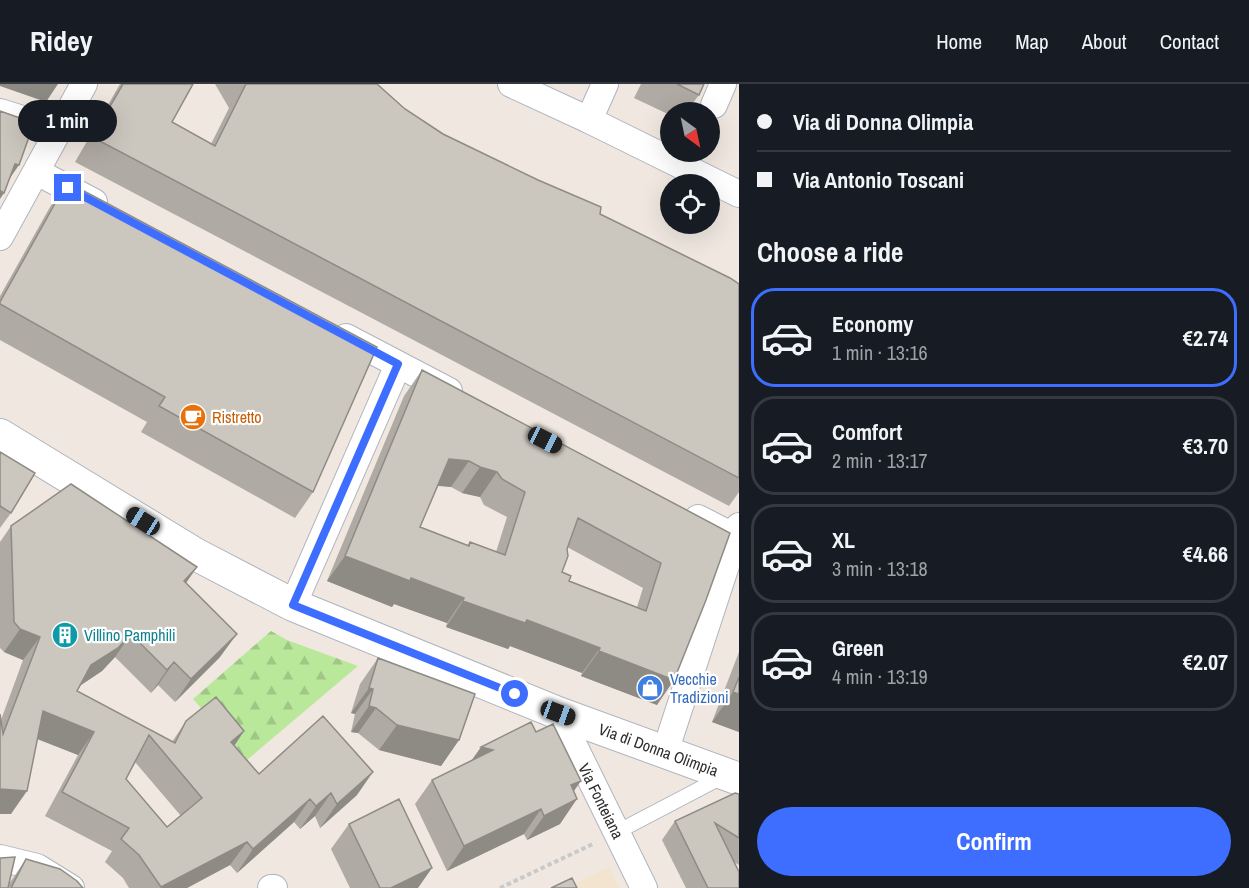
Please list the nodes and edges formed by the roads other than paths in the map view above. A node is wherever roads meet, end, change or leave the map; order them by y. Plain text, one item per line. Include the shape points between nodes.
1 (84, 84) edge
2 (511, 84) edge
3 (605, 84) edge
4 (0, 112) edge
5 (589, 120) junction
6 (58, 129) junction
7 (37, 172) junction
8 (739, 194) edge
9 (120, 216) edge
10 (0, 237) edge
11 (326, 326) edge
12 (398, 364) junction
13 (472, 402) edge
14 (0, 435) edge
15 (672, 505) edge
16 (737, 532) edge
17 (293, 605) junction
18 (558, 713) junction
19 (665, 752) junction
20 (733, 777) edge
21 (606, 838) junction
22 (0, 858) edge
23 (71, 888) edge
24 (644, 888) edge

1 - 6 street
2 - 5 street
3 - 5 street
4 - 6 street
5 - 8 street
6 - 7 street
7 - 9 street
7 - 10 street
11 - 12 street
12 - 13 street
12 - 17 street
14 - 17 street, Via di Donna Olimpia via 195,554
15 - 16 street
16 - 19 street
17 - 18 street, Via di Donna Olimpia
18 - 19 street, Via di Donna Olimpia
18 - 21 street, Via Fonteiana
19 - 20 street, Via di Donna Olimpia
20 - 21 lane
21 - 24 street, Via Fonteiana
22 - 23 street via 37,867

